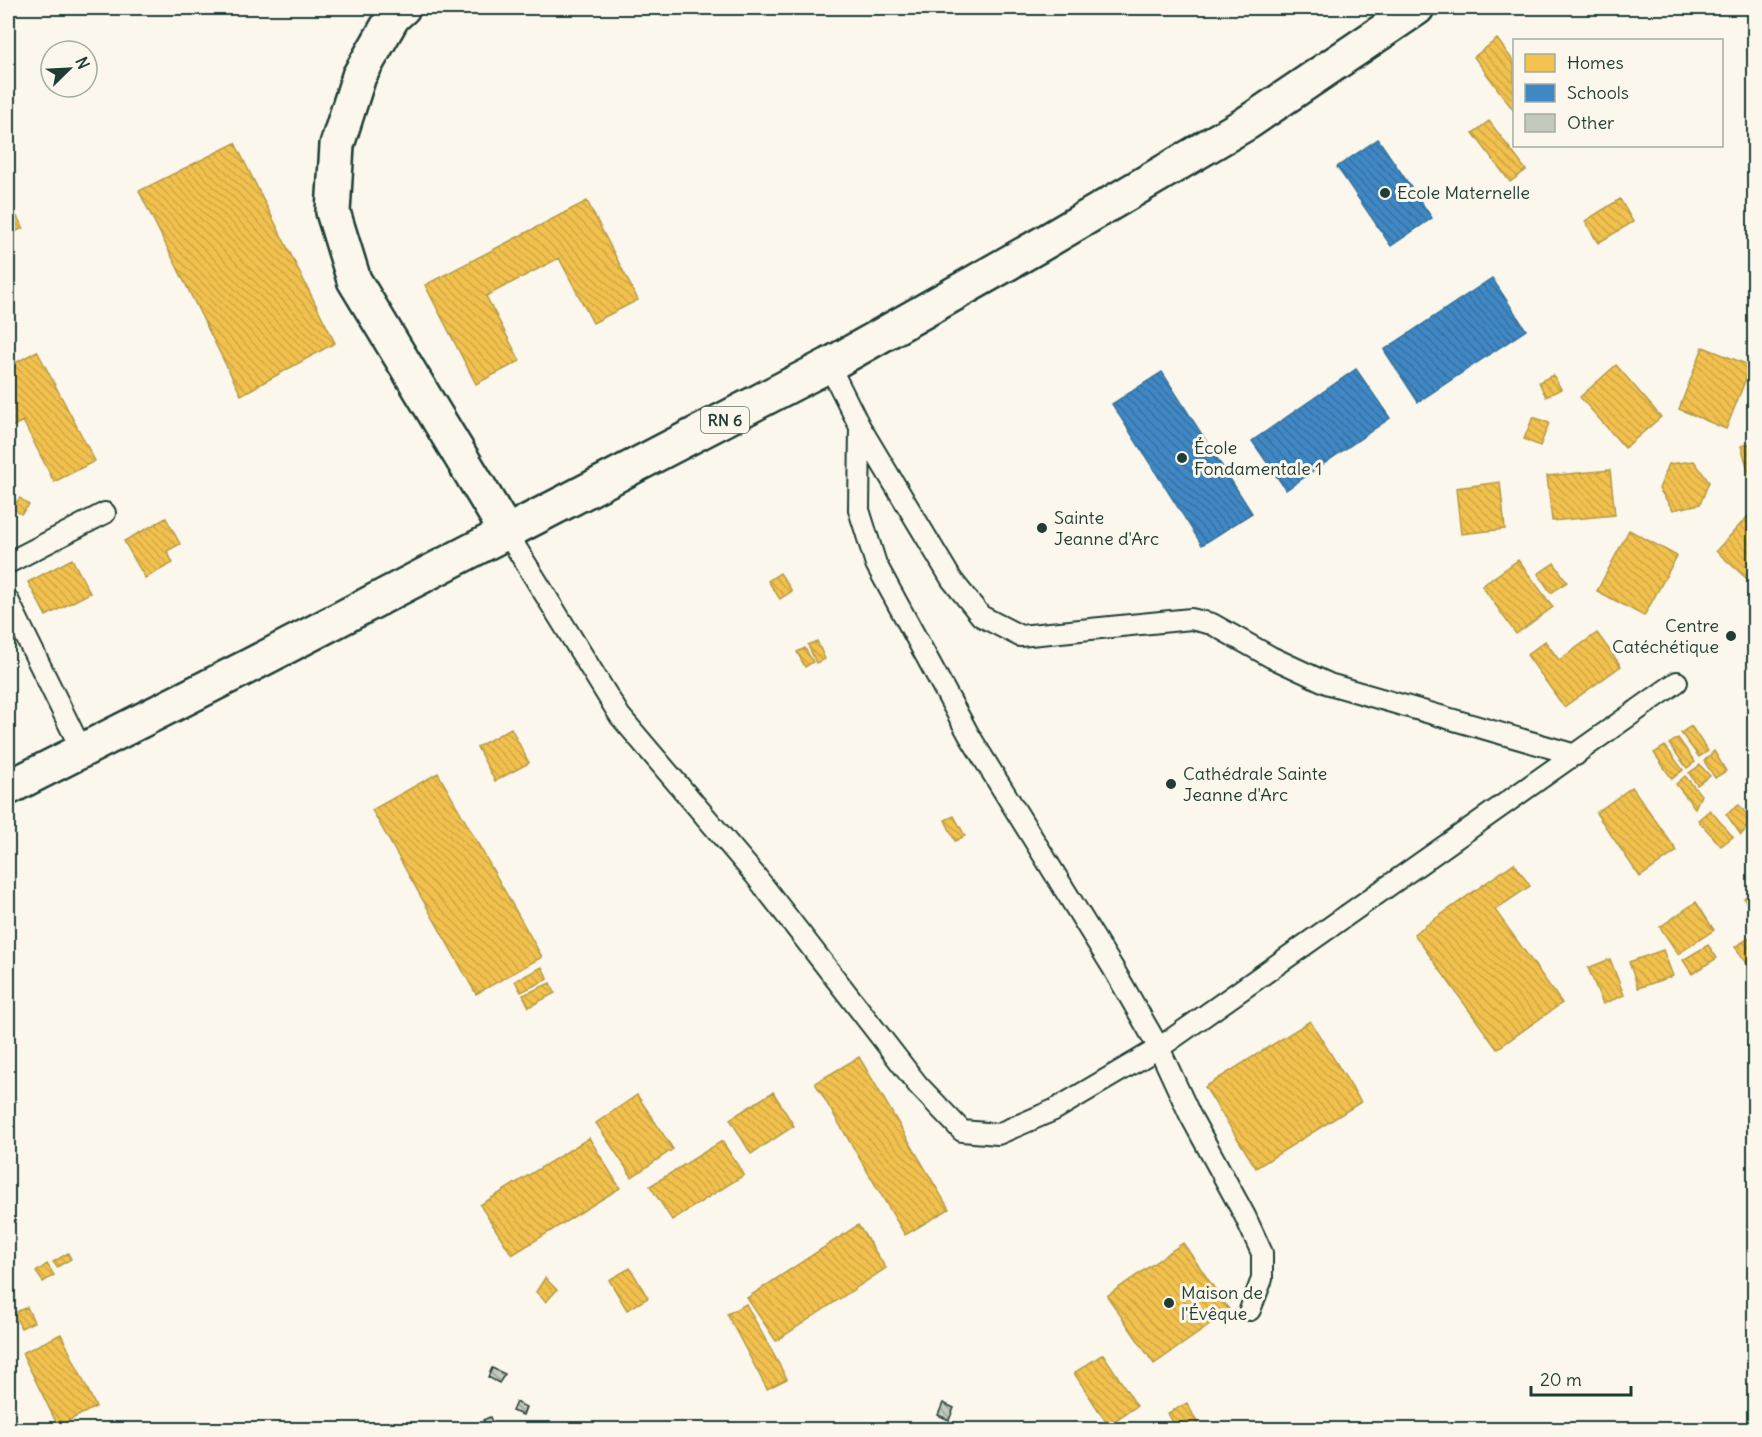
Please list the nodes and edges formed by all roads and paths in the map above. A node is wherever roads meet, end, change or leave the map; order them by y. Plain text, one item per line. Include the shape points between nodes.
1 (403, 8) edge
2 (1417, 8) edge
3 (829, 365) junction
4 (860, 427) junction
5 (105, 513) dead end
6 (507, 533) junction
7 (8, 563) edge
8 (8, 600) edge
9 (1677, 682) dead end
10 (82, 751) junction
11 (1576, 755) junction
12 (8, 788) edge
13 (1159, 1048) junction
14 (1250, 1310) dead end

1 - 6 main road via 393,17 359,76 337,145 333,212 354,280
2 - 3 main road, RN 6 via 1247,123
3 - 4 lane
3 - 6 main road, RN 6
4 - 11 lane via 952,580 981,616 1020,636 1191,619 1212,624 1329,684
4 - 13 lane via 859,510 876,564 969,735
5 - 7 lane
6 - 10 main road, RN 6
6 - 13 lane via 620,716 755,875 918,1085 962,1131 998,1134 1054,1110
8 - 10 lane
9 - 11 lane
10 - 12 main road, RN 6
11 - 13 lane
13 - 14 lane via 1262,1253 1262,1279

